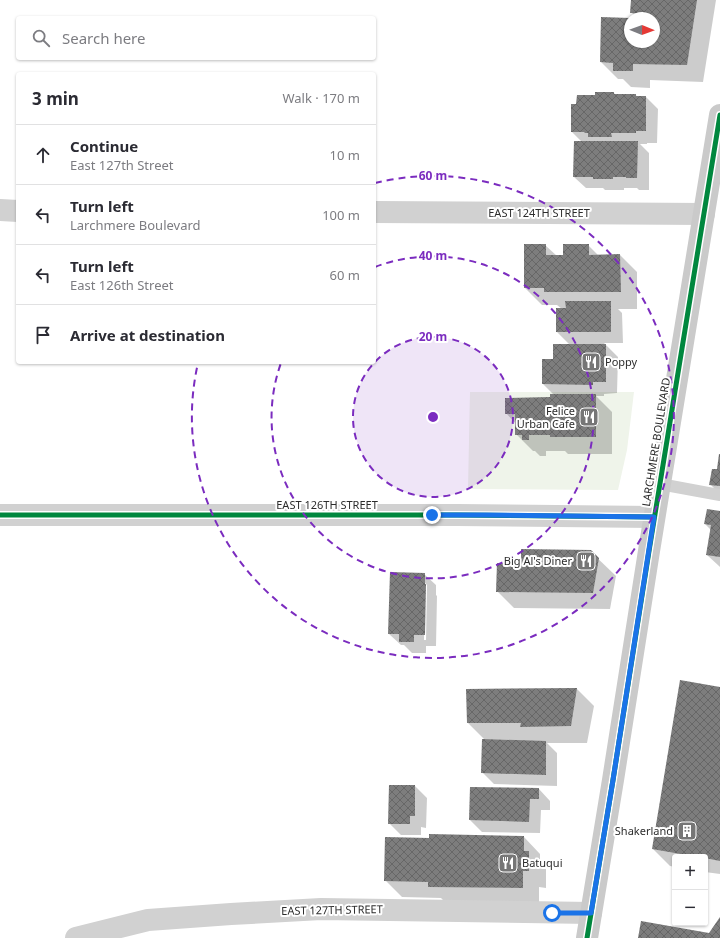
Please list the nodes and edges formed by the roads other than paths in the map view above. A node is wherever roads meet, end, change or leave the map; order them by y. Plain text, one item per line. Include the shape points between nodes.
1 (720, 115) edge
2 (0, 210) edge
3 (16, 211) edge
4 (376, 212) edge
5 (704, 214) junction
6 (660, 484) junction
7 (720, 495) edge
8 (0, 515) edge
9 (654, 517) junction
10 (591, 913) junction
11 (76, 938) edge
12 (587, 938) edge

1 - 5 main road, LARCHMERE BOULEVARD
2 - 3 street
4 - 5 street, EAST 124TH STREET
5 - 6 main road, LARCHMERE BOULEVARD
6 - 7 lane
6 - 9 main road, LARCHMERE BOULEVARD
8 - 9 street, EAST 126TH STREET
9 - 10 main road, LARCHMERE BOULEVARD
10 - 11 street, EAST 127TH STREET via 321,909 148,920
10 - 12 main road, LARCHMERE BOULEVARD

